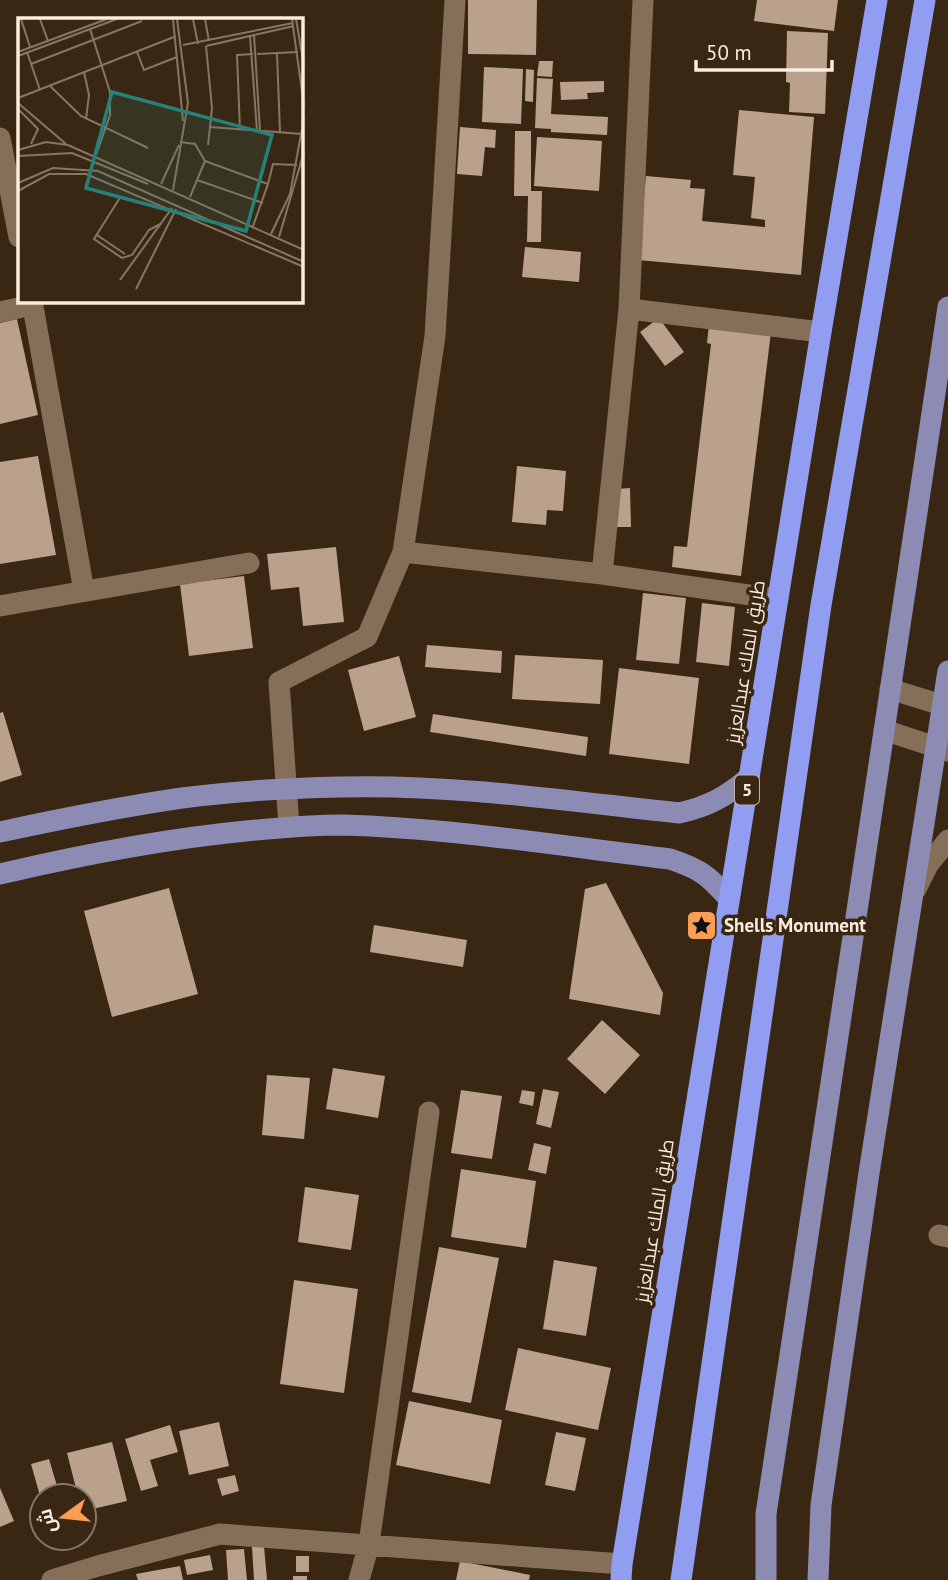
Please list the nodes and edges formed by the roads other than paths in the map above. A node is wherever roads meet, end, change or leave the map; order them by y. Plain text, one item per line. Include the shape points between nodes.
1 (454, 0) edge
2 (643, 0) edge
3 (877, 0) edge
4 (925, 0) edge
5 (1, 146) edge
6 (18, 232) edge
7 (32, 303) edge
8 (948, 307) edge
9 (629, 309) junction
10 (0, 312) edge
11 (821, 332) junction
12 (402, 552) junction
13 (249, 563) dead end
14 (602, 574) junction
15 (84, 591) junction
16 (778, 599) junction
17 (0, 606) edge
18 (948, 671) edge
19 (890, 689) junction
20 (945, 707) edge
21 (884, 730) junction
22 (942, 749) edge
23 (749, 777) junction
24 (287, 789) junction
25 (289, 827) junction
26 (0, 832) edge
27 (948, 840) edge
28 (0, 874) edge
29 (913, 894) junction
30 (729, 899) junction
31 (429, 1112) dead end
32 (369, 1544) junction
33 (621, 1572) edge
34 (52, 1580) edge
35 (359, 1580) edge
36 (681, 1580) edge
37 (766, 1580) edge
38 (818, 1580) edge

1 - 12 street via 435,336
2 - 9 street
3 - 11 highway, طريق الملك عبدالعزيز / 5
4 - 36 highway via 821,605
5 - 6 street
7 - 10 street
7 - 15 street
8 - 19 main road
9 - 11 street
9 - 14 street
11 - 16 highway, طريق الملك عبدالعزيز / 5
12 - 14 street
12 - 24 street via 367,637 279,682
13 - 15 street
14 - 16 street
15 - 17 street
16 - 23 highway, طريق الملك عبدالعزيز / 5
18 - 20 main road
19 - 20 street
19 - 21 main road
20 - 22 main road
21 - 22 street
21 - 37 main road via 766,1514
22 - 29 main road
23 - 24 main road via 714,802 679,813 457,790
23 - 30 highway, طريق الملك عبدالعزيز / 5
24 - 25 street
24 - 26 main road via 183,798
25 - 28 main road via 191,836
25 - 30 main road via 340,825 455,833 670,859 694,867
27 - 29 street
29 - 38 main road via 821,1505
30 - 33 highway, طريق الملك عبدالعزيز / 5
31 - 32 street
32 - 33 street
32 - 34 street via 220,1534
32 - 35 street

